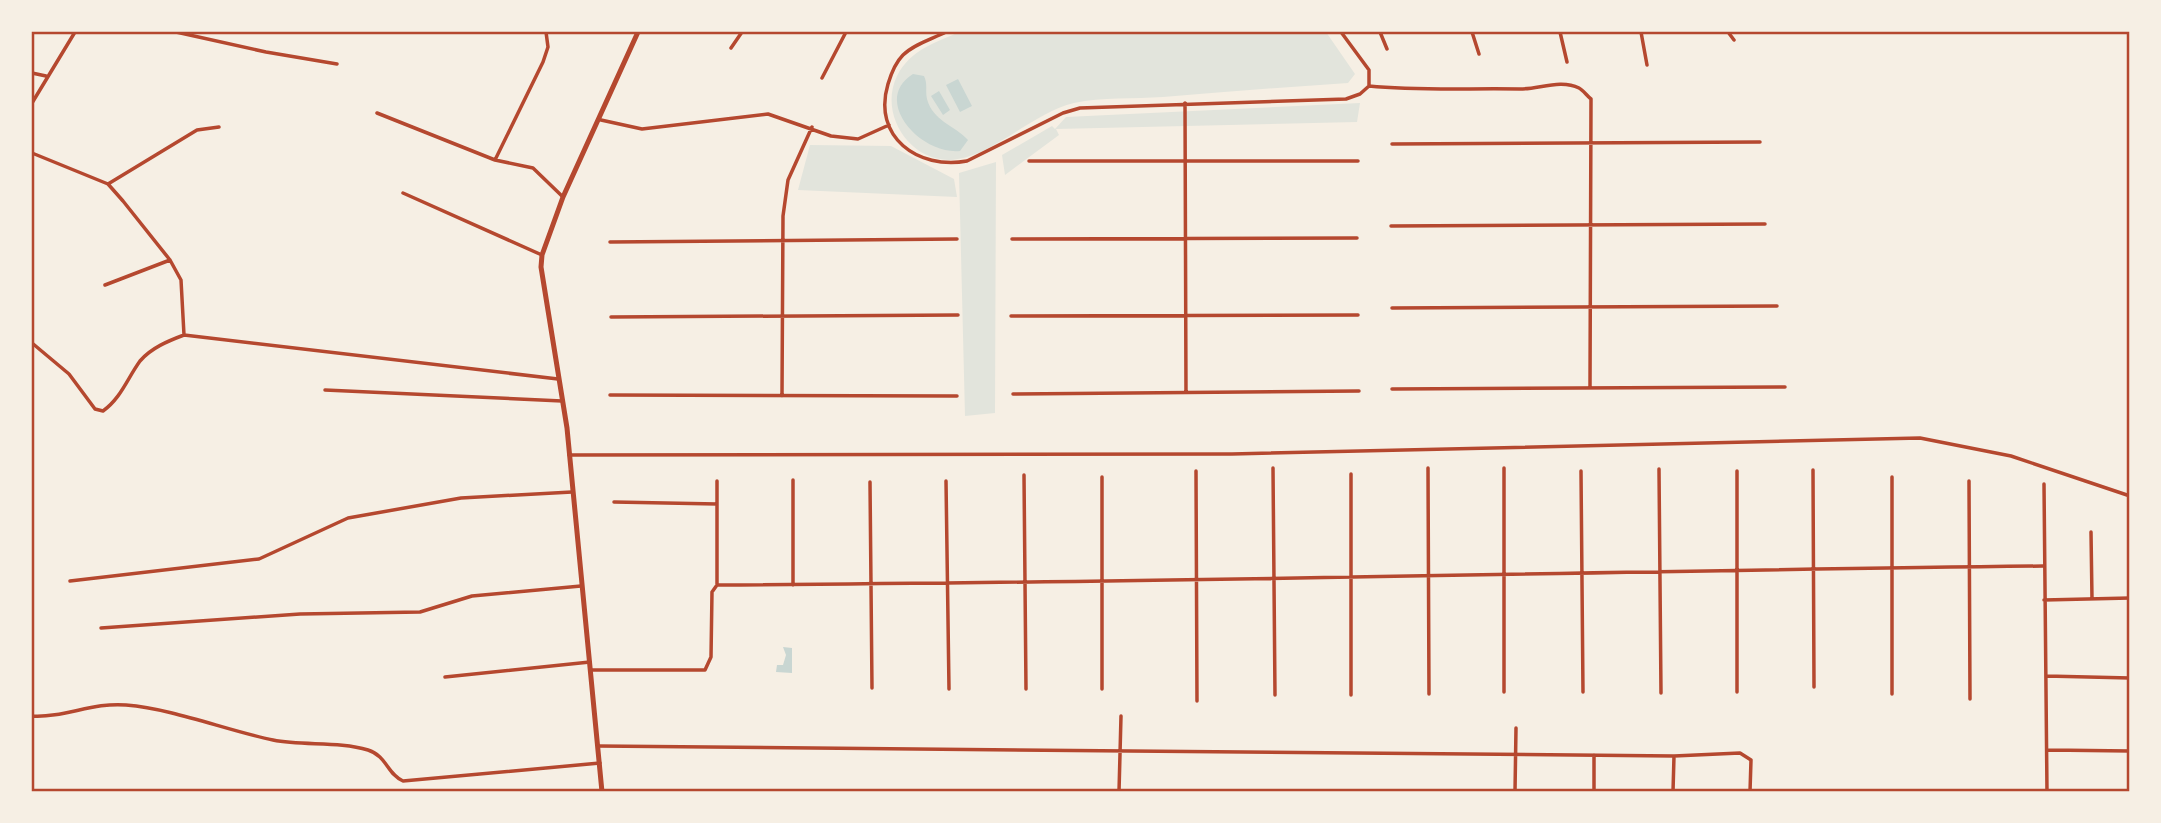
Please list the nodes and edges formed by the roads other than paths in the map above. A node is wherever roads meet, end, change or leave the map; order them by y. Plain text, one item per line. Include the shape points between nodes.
1 (75, 32) edge
2 (176, 32) edge
3 (546, 32) edge
4 (638, 32) edge
5 (742, 32) edge
6 (846, 32) edge
7 (946, 32) edge
8 (1341, 32) edge
9 (1380, 32) edge
10 (1472, 32) edge
11 (1560, 32) edge
12 (1640, 32) edge
13 (1728, 32) edge
14 (1734, 40) dead end
15 (731, 48) dead end
16 (1387, 49) dead end
17 (1479, 54) dead end
18 (1567, 62) dead end
19 (337, 64) dead end
20 (1647, 65) dead end
21 (32, 73) edge
22 (46, 76) junction
23 (822, 78) dead end
24 (1369, 86) junction
25 (32, 103) edge
26 (1185, 103) junction
27 (377, 113) dead end
28 (601, 120) junction
29 (889, 125) junction
30 (219, 127) dead end
31 (812, 127) junction
32 (1760, 142) dead end
33 (1591, 143) junction
34 (1392, 144) dead end
35 (32, 153) edge
36 (495, 160) junction
37 (1029, 161) dead end
38 (1185, 161) junction
39 (1358, 161) dead end
40 (108, 184) junction
41 (404, 193) dead end
42 (563, 197) junction
43 (1765, 223) dead end
44 (1591, 224) junction
45 (1391, 226) dead end
46 (1357, 237) dead end
47 (1185, 238) junction
48 (957, 239) dead end
49 (1013, 239) dead end
50 (784, 240) junction
51 (610, 242) dead end
52 (542, 255) junction
53 (170, 260) junction
54 (105, 285) dead end
55 (1777, 306) dead end
56 (1590, 307) junction
57 (1392, 308) dead end
58 (958, 315) dead end
59 (1185, 315) junction
60 (1358, 315) dead end
61 (1011, 316) dead end
62 (611, 317) dead end
63 (783, 317) junction
64 (184, 335) junction
65 (32, 343) edge
66 (558, 379) junction
67 (1785, 387) dead end
68 (1590, 388) junction
69 (1392, 389) dead end
70 (325, 390) dead end
71 (1359, 391) dead end
72 (1186, 392) junction
73 (1013, 394) dead end
74 (610, 395) dead end
75 (782, 396) junction
76 (957, 396) dead end
77 (562, 401) junction
78 (569, 455) junction
79 (1273, 468) dead end
80 (1428, 468) dead end
81 (1504, 468) dead end
82 (1659, 469) dead end
83 (1813, 470) dead end
84 (1196, 471) dead end
85 (1581, 471) dead end
86 (1737, 471) dead end
87 (1351, 474) dead end
88 (1024, 475) dead end
89 (1102, 477) dead end
90 (1892, 477) dead end
91 (793, 480) dead end
92 (717, 481) dead end
93 (946, 481) dead end
94 (1969, 481) dead end
95 (870, 482) dead end
96 (2044, 484) dead end
97 (572, 492) junction
98 (2130, 496) edge
99 (614, 502) dead end
100 (717, 504) junction
101 (2091, 532) dead end
102 (2043, 566) junction
103 (1971, 567) junction
104 (1892, 568) junction
105 (1737, 569) junction
106 (1813, 569) junction
107 (1658, 570) junction
108 (1581, 571) junction
109 (1504, 572) junction
110 (1427, 574) junction
111 (1350, 576) junction
112 (1272, 578) junction
113 (1196, 580) junction
114 (70, 581) dead end
115 (1026, 583) junction
116 (1102, 583) junction
117 (793, 584) junction
118 (871, 584) junction
119 (949, 584) junction
120 (717, 585) junction
121 (583, 586) junction
122 (2130, 598) edge
123 (2092, 599) junction
124 (2044, 600) junction
125 (101, 628) dead end
126 (590, 662) junction
127 (592, 670) junction
128 (2046, 676) junction
129 (445, 677) dead end
130 (2130, 678) edge
131 (1814, 687) dead end
132 (872, 688) dead end
133 (950, 689) dead end
134 (1026, 689) dead end
135 (1102, 689) dead end
136 (1504, 692) dead end
137 (1583, 692) dead end
138 (1737, 692) dead end
139 (1661, 693) dead end
140 (1429, 694) dead end
141 (1892, 694) dead end
142 (1275, 695) dead end
143 (1352, 695) dead end
144 (1970, 699) dead end
145 (1197, 701) dead end
146 (32, 716) edge
147 (1121, 716) dead end
148 (1516, 728) dead end
149 (598, 746) junction
150 (1119, 750) junction
151 (2047, 750) junction
152 (2130, 751) edge
153 (1515, 754) junction
154 (1594, 755) junction
155 (1674, 755) junction
156 (600, 763) junction
157 (602, 792) edge
158 (1119, 792) edge
159 (1515, 792) edge
160 (1594, 792) edge
161 (1673, 792) edge
162 (1750, 792) edge
163 (2047, 792) edge

1 - 22 street
2 - 19 street
3 - 36 street via 543,62
4 - 28 street
5 - 15 street
6 - 23 street
7 - 29 street via 903,55 892,70 884,113
8 - 24 street via 1369,70
9 - 16 street
10 - 17 street
11 - 18 street
12 - 20 street
13 - 14 street
21 - 22 street
22 - 25 street
24 - 26 street via 1346,99
24 - 33 street via 1523,89 1558,84 1579,88 1591,99
26 - 29 street via 1080,108 967,162 951,164 913,154
26 - 38 street
27 - 36 street
28 - 31 street via 642,129 768,114
28 - 42 street
29 - 31 street via 858,139 831,136
30 - 40 street via 197,130
31 - 50 street via 788,180
32 - 33 street
33 - 34 street
33 - 44 street
35 - 40 street
36 - 42 street via 533,168
37 - 38 street
38 - 39 street
38 - 47 street
40 - 53 street
41 - 52 street
42 - 52 street
43 - 44 street
44 - 45 street
44 - 56 street
46 - 47 street
47 - 49 street
47 - 59 street
48 - 50 street
50 - 51 street
50 - 63 street
52 - 66 street
53 - 54 street
53 - 64 street via 184,288
55 - 56 street
56 - 57 street
56 - 68 street
58 - 63 street
59 - 60 street
59 - 61 street
59 - 72 street
62 - 63 street
63 - 75 street
64 - 65 street via 142,359 116,401 103,411 95,409 69,374
64 - 66 street
66 - 77 street
67 - 68 street
68 - 69 street
70 - 77 street
71 - 72 street
72 - 73 street
74 - 75 street
75 - 76 street
77 - 78 street
78 - 97 street
78 - 98 street via 1232,454 1920,438 2011,456
79 - 112 street
80 - 110 street
81 - 109 street
82 - 107 street
83 - 106 street
84 - 113 street
85 - 108 street
86 - 105 street
87 - 111 street
88 - 115 street
89 - 116 street
90 - 104 street
91 - 117 street
92 - 100 street
93 - 119 street
94 - 103 street
95 - 118 street
96 - 102 street
97 - 114 street via 448,500 348,518 259,559
97 - 121 street
99 - 100 street
100 - 120 street
101 - 123 street
102 - 103 street
102 - 124 street
103 - 104 street
103 - 144 street
104 - 106 street
104 - 141 street
105 - 106 street
105 - 107 street
105 - 138 street
106 - 131 street
107 - 108 street
107 - 139 street
108 - 109 street
108 - 137 street
109 - 110 street
109 - 136 street
110 - 111 street
110 - 140 street
111 - 112 street
111 - 143 street
112 - 113 street
112 - 142 street
113 - 116 street
113 - 145 street
115 - 116 street
115 - 119 street
115 - 134 street
116 - 135 street
117 - 118 street
117 - 120 street
118 - 119 street
118 - 132 street
119 - 133 street
120 - 127 street via 712,592 711,657 705,670
121 - 125 street via 472,596 419,612 300,614
121 - 126 street
122 - 123 street
123 - 124 street
124 - 128 street
126 - 127 street
126 - 129 street
127 - 149 street
128 - 130 street
128 - 151 street
146 - 156 street via 52,717 97,705 128,705 275,740 368,750 384,758 394,777 403,781
147 - 150 street
148 - 153 street
149 - 150 street
149 - 156 street
150 - 153 street
150 - 158 street
151 - 152 street
151 - 163 street
153 - 154 street
153 - 159 street
154 - 155 street
154 - 160 street
155 - 161 street
155 - 162 street via 1740,753 1751,760
156 - 157 street

